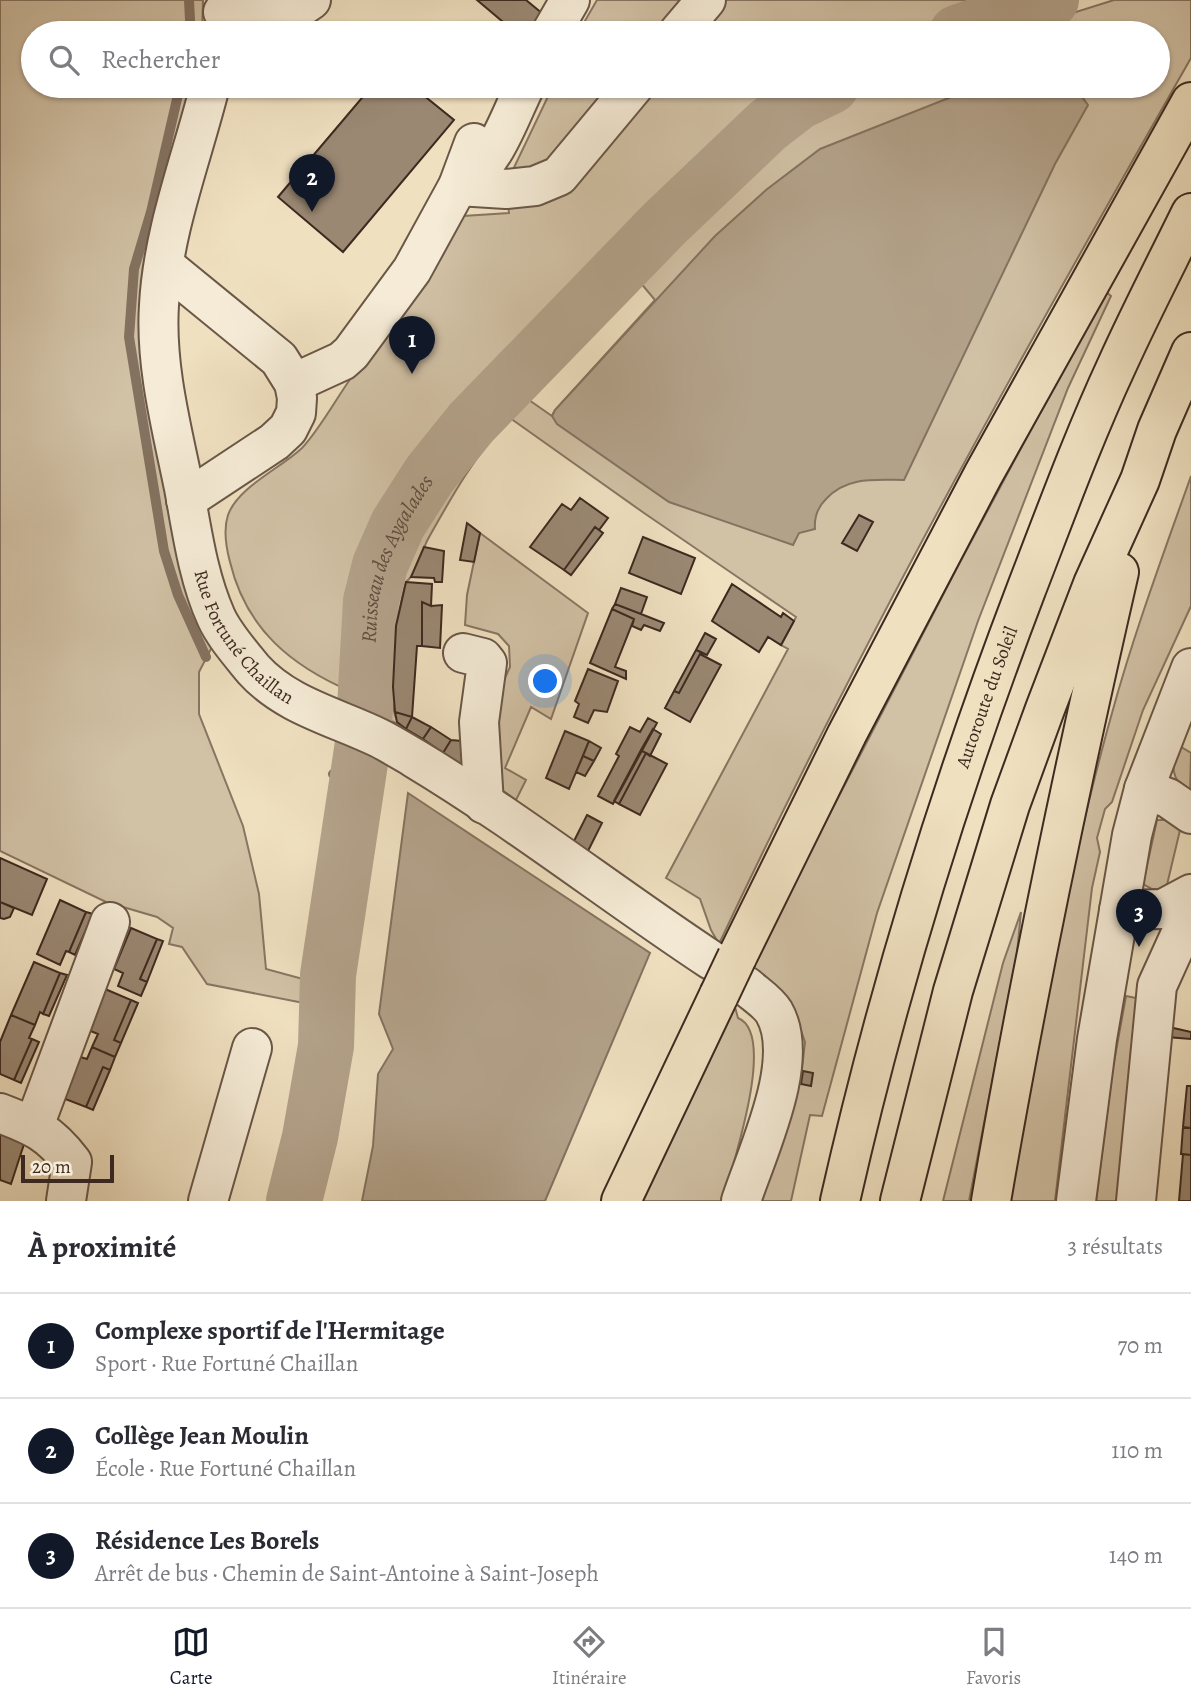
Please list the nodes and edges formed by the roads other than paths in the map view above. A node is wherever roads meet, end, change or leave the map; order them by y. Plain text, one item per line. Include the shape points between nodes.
1 (311, 0) edge
2 (570, 0) edge
3 (706, 0) edge
4 (222, 15) edge
5 (558, 21) edge
6 (688, 21) edge
7 (207, 98) edge
8 (519, 98) edge
9 (624, 98) edge
10 (1191, 102) edge
11 (474, 143) dead end
12 (458, 186) junction
13 (1191, 213) edge
14 (164, 265) junction
15 (1191, 352) edge
16 (294, 383) junction
17 (1140, 480) junction
18 (186, 500) junction
19 (463, 653) dead end
20 (1191, 668) edge
21 (1144, 789) junction
22 (484, 804) junction
23 (1191, 814) edge
24 (1191, 894) edge
25 (1119, 911) junction
26 (1191, 911) edge
27 (110, 922) dead end
28 (728, 975) junction
29 (251, 1048) dead end
30 (17, 1119) edge
31 (66, 1201) edge
32 (208, 1201) edge
33 (621, 1201) edge
34 (741, 1201) edge
35 (840, 1201) edge
36 (900, 1201) edge
37 (991, 1201) edge
38 (1076, 1201) edge
39 (1136, 1201) edge

1 - 4 street via 273,19
2 - 5 street
3 - 6 street
7 - 14 street, Rue Fortuné Chaillan
8 - 12 street via 493,151 476,173
9 - 12 street via 559,176 535,186 506,189
10 - 28 highway via 983,475
11 - 12 street
12 - 16 street via 412,270 351,353
13 - 35 highway, Autoroute du Soleil via 1116,366 995,671 905,952 862,1101
14 - 16 street via 279,359
14 - 18 street, Rue Fortuné Chaillan via 159,344
15 - 17 highway
16 - 18 street via 296,413 288,429
17 - 36 highway via 1093,584 1010,805 953,991
17 - 37 highway via 1016,1054
18 - 22 street, Rue Fortuné Chaillan via 217,620 255,670 277,690 363,732
19 - 22 street via 487,663 479,722
20 - 21 street
21 - 23 street
21 - 25 street
22 - 28 street, Rue Fortuné Chaillan
24 - 25 street via 1163,909
25 - 38 street
26 - 39 street via 1157,986
27 - 30 street
28 - 33 highway
28 - 34 street, Rue Fortuné Chaillan via 773,1010 782,1031 782,1067 774,1102
29 - 32 street
30 - 31 street via 57,1142 72,1162

